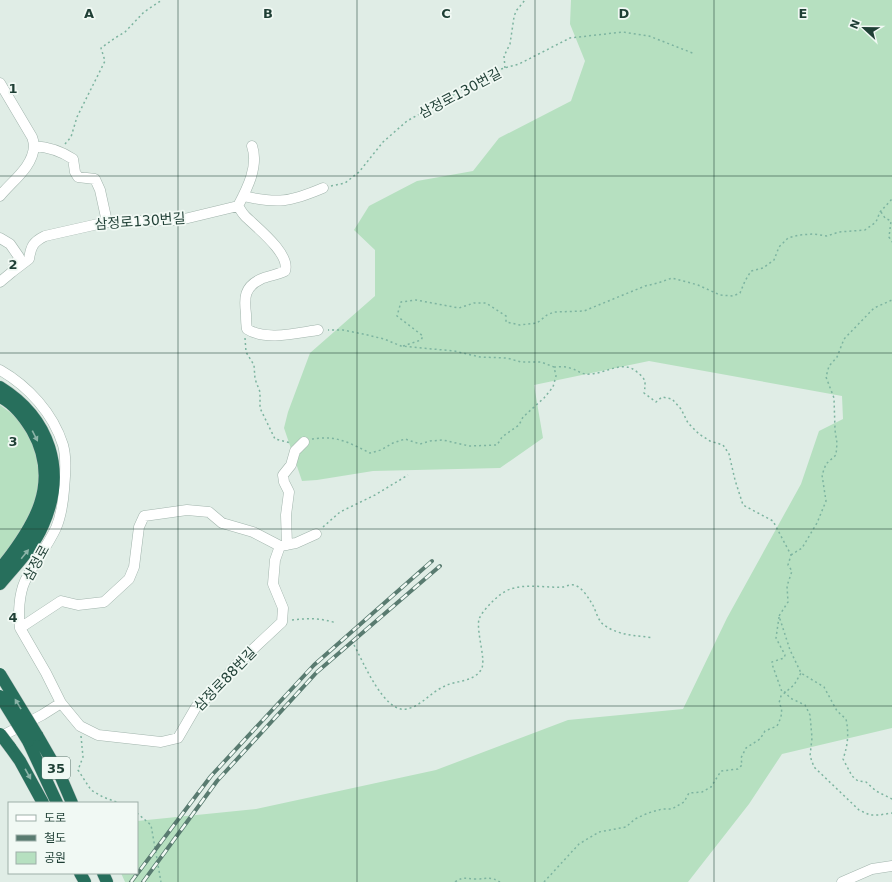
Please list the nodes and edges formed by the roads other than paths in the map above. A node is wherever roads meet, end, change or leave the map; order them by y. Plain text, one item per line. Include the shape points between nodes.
1 (0, 83) edge
2 (34, 146) junction
3 (252, 146) dead end
4 (323, 188) road end
5 (0, 196) edge
6 (243, 196) junction
7 (238, 206) junction
8 (106, 222) junction
9 (0, 238) edge
10 (12, 272) junction
11 (0, 282) edge
12 (318, 330) road end
13 (0, 370) edge
14 (0, 388) edge
15 (0, 397) edge
16 (304, 442) road end
17 (316, 534) road end
18 (283, 546) junction
19 (0, 569) edge
20 (0, 584) edge
21 (20, 628) junction
22 (0, 674) edge
23 (0, 696) edge
24 (61, 703) junction
25 (0, 736) edge
26 (32, 738) junction
27 (42, 802) edge
28 (57, 802) edge
29 (72, 802) edge
30 (892, 866) edge
31 (842, 882) edge

1 - 2 street via 32,137
2 - 5 street via 23,171
2 - 8 street via 59,151 74,159 75,172 78,176 94,178 100,190
3 - 6 street via 254,166
4 - 6 street via 303,197 283,201
6 - 7 street
7 - 8 street, 삼정로130번길 via 180,220
7 - 12 street via 277,248 286,266 285,271 260,279 246,293 244,306 247,330 264,335
8 - 10 street, 삼정로130번길 via 44,236 35,241 29,259
9 - 10 street via 10,244 19,257
10 - 11 street
13 - 21 street, 삼정로 via 10,375 33,395 44,410 63,446 66,473 63,508 56,528 24,582 21,593
20 -> 14 highway via 32,545 43,526 53,493 54,475 49,446 38,422 26,408
15 -> 19 highway via 16,409 31,429 40,448 45,472 37,514
16 - 18 street via 295,451 291,464 283,475 289,492
17 - 18 street
18 - 21 street via 253,532 222,523 209,512 187,510 144,516 139,527 134,567 129,579 104,602 78,605 61,601
18 - 24 street, 삼정로88번길 via 275,560 273,584 283,608 282,622 196,707 178,738 161,742 98,736 80,726
21 - 24 street, 삼정로
26 -> 22 highway, 35, bridge
23 - 26 highway, 35, bridge
24 - 25 street
25 -> 27 highway, bridge via 20,761
26 - 28 highway, 35
26 - 29 highway, 35 via 60,775
30 - 31 street via 872,869

